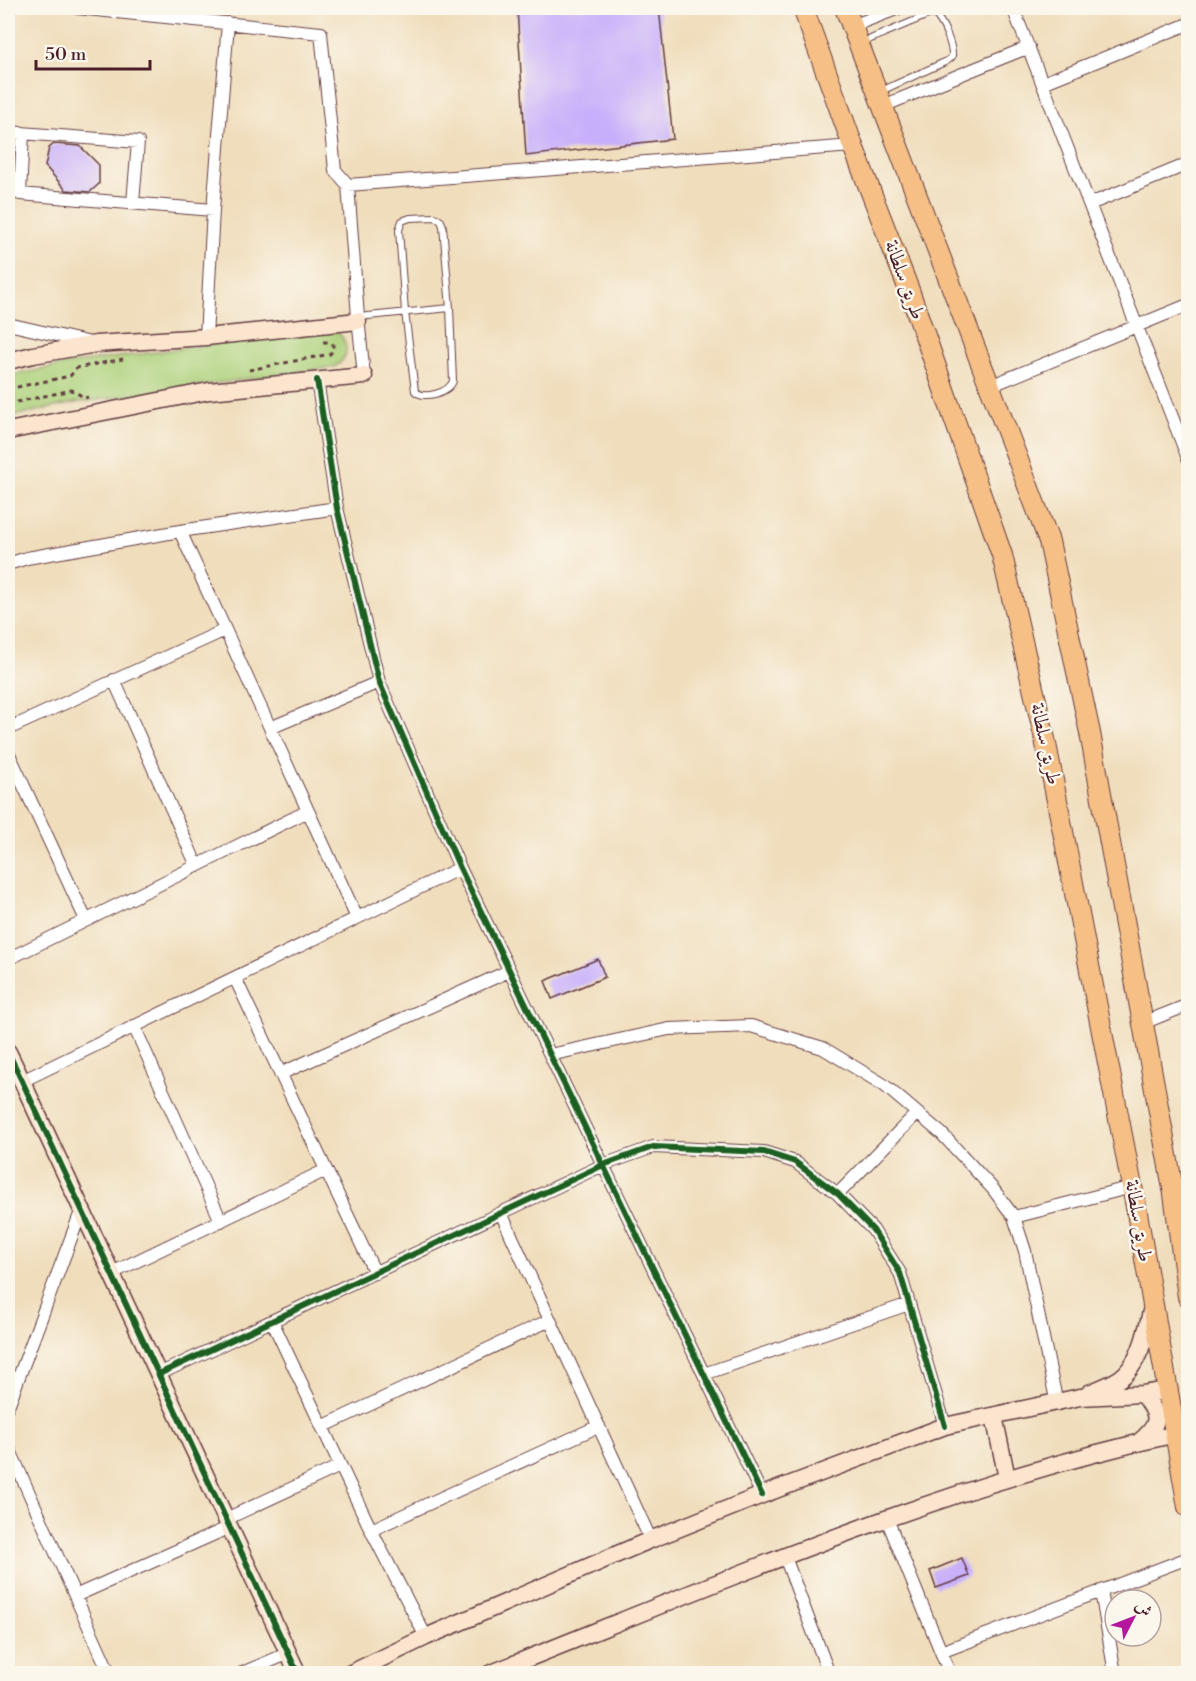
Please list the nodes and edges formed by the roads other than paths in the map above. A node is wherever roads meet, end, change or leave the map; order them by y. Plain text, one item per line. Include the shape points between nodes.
1 (77, 8) edge
2 (803, 8) edge
3 (845, 8) edge
4 (898, 8) edge
5 (1013, 8) edge
6 (228, 23) junction
7 (1188, 24) edge
8 (855, 35) junction
9 (1029, 47) junction
10 (1043, 83) junction
11 (880, 99) junction
12 (8, 132) edge
13 (23, 133) junction
14 (853, 146) junction
15 (1188, 164) edge
16 (348, 185) junction
17 (133, 203) junction
18 (1090, 204) junction
19 (213, 210) junction
20 (1188, 305) edge
21 (450, 308) junction
22 (405, 312) junction
23 (358, 319) junction
24 (8, 324) edge
25 (1138, 327) junction
26 (206, 337) junction
27 (96, 344) junction
28 (8, 361) edge
29 (364, 376) joint
30 (317, 380) junction
31 (990, 387) junction
32 (8, 431) edge
33 (1188, 458) edge
34 (337, 508) junction
35 (180, 531) junction
36 (8, 564) edge
37 (225, 630) junction
38 (114, 680) junction
39 (379, 682) junction
40 (270, 728) junction
41 (8, 729) edge
42 (8, 752) edge
43 (308, 811) junction
44 (197, 866) junction
45 (459, 868) junction
46 (357, 918) junction
47 (86, 920) junction
48 (8, 959) edge
49 (509, 971) junction
50 (235, 978) junction
51 (1188, 1005) edge
52 (1143, 1023) junction
53 (134, 1026) junction
54 (8, 1055) edge
55 (549, 1055) junction
56 (280, 1074) junction
57 (22, 1081) junction
58 (917, 1113) junction
59 (603, 1165) junction
60 (326, 1170) junction
61 (1132, 1186) junction
62 (838, 1194) junction
63 (82, 1209) junction
64 (501, 1213) junction
65 (1014, 1217) junction
66 (221, 1221) junction
67 (112, 1273) junction
68 (375, 1273) junction
69 (1188, 1297) edge
70 (1153, 1303) junction
71 (909, 1304) junction
72 (549, 1320) junction
73 (272, 1321) junction
74 (159, 1374) junction
75 (704, 1374) junction
76 (1169, 1390) junction
77 (1143, 1394) junction
78 (1080, 1397) junction
79 (1057, 1404) junction
80 (8, 1406) edge
81 (994, 1416) junction
82 (599, 1426) junction
83 (945, 1426) junction
84 (322, 1427) junction
85 (1176, 1434) junction
86 (1138, 1442) junction
87 (8, 1446) edge
88 (340, 1466) junction
89 (1006, 1479) junction
90 (762, 1495) junction
91 (1188, 1507) edge
92 (887, 1519) junction
93 (228, 1523) junction
94 (371, 1530) junction
95 (650, 1540) junction
96 (785, 1557) junction
97 (1188, 1558) edge
98 (1101, 1591) junction
99 (75, 1596) junction
100 (426, 1637) junction
101 (941, 1652) junction
102 (289, 1653) junction
103 (515, 1669) edge
104 (355, 1673) edge
105 (110, 1674) edge
106 (240, 1674) edge
107 (298, 1674) edge
108 (489, 1674) edge
109 (829, 1674) edge
110 (950, 1674) edge
111 (1115, 1674) edge

1 - 6 street
2 - 14 main road, طريق سلطانة
3 - 8 main road, طريق سلطانة
4 - 8 street
5 - 9 street
6 - 16 street via 321,33 335,170
6 - 19 street
7 - 10 street
8 - 11 main road, طريق سلطانة
8 - 11 lane via 934,14 941,21 952,57
9 - 10 street
9 - 11 street
10 - 18 street
11 - 31 main road, طريق سلطانة
12 - 13 street
13 - 17 street via 20,194
13 - 17 street via 138,142
14 - 16 street
14 - 61 main road, طريق سلطانة via 909,290 1002,555 1045,739
15 - 18 street
16 - 23 street
17 - 19 street
18 - 25 street
19 - 26 street
20 - 25 street
21 - 22 lane
21 - 22 lane via 453,381 444,391 423,396 415,391
21 - 22 lane via 441,221 435,217 410,218 402,221 399,230
22 - 23 lane
23 - 26 street
23 - 29 street
24 - 27 street
25 - 31 street
25 - 33 street
26 - 27 street
27 - 28 street
29 - 30 street
30 - 32 street via 209,391
30 - 34 street
31 - 52 main road, طريق سلطانة via 1049,541 1090,733
34 - 35 street
34 - 39 street
35 - 36 street
35 - 37 street
37 - 38 street
37 - 40 street
38 - 41 street
38 - 44 street
39 - 40 street
39 - 45 street
40 - 43 street
42 - 47 street
43 - 44 street
43 - 46 street
44 - 47 street
45 - 46 street
45 - 49 street
46 - 50 street
47 - 48 street
49 - 55 street
49 - 56 street
50 - 53 street
50 - 56 street
51 - 52 street
52 - 69 main road, طريق سلطانة
53 - 57 street
53 - 66 street
54 - 57 street
55 - 58 street via 669,1029 751,1026 823,1048 884,1085
55 - 59 street
56 - 60 street
57 - 63 street
58 - 62 street
58 - 65 street via 942,1134
59 - 62 street via 653,1147 764,1152 795,1162
59 - 64 street
59 - 75 street
60 - 66 street
60 - 68 street
61 - 65 street
61 - 70 main road, طريق سلطانة
62 - 71 street via 873,1230 900,1273
63 - 67 street
63 - 80 street
64 - 68 street
64 - 72 street
65 - 79 street via 1025,1251
66 - 67 street
67 - 74 street
68 - 73 street
70 - 76 main road, طريق سلطانة
70 - 78 street via 1136,1359 1121,1378
71 - 75 street
71 - 83 street
72 - 82 street
72 - 84 street
73 - 74 street
73 - 84 street
74 - 93 street
75 - 90 street
76 - 77 street
76 - 85 main road, طريق سلطانة
77 - 78 street
77 - 86 street via 1156,1418 1150,1433
78 - 79 street
79 - 81 street
81 - 83 street
81 - 89 street
82 - 94 street
82 - 95 street
83 - 90 street
84 - 88 street
85 - 86 street
85 - 91 main road, طريق سلطانة
86 - 89 street
87 - 99 street
88 - 93 street
88 - 94 street
89 - 92 street
90 - 95 street
92 - 96 street
92 - 101 street
93 - 99 street
93 - 102 street
94 - 100 street
95 - 100 street
96 - 103 street
96 - 109 street
97 - 98 street
98 - 101 street
98 - 111 street
99 - 105 street
100 - 104 street
101 - 110 street
102 - 106 street
102 - 107 street
103 - 108 street

